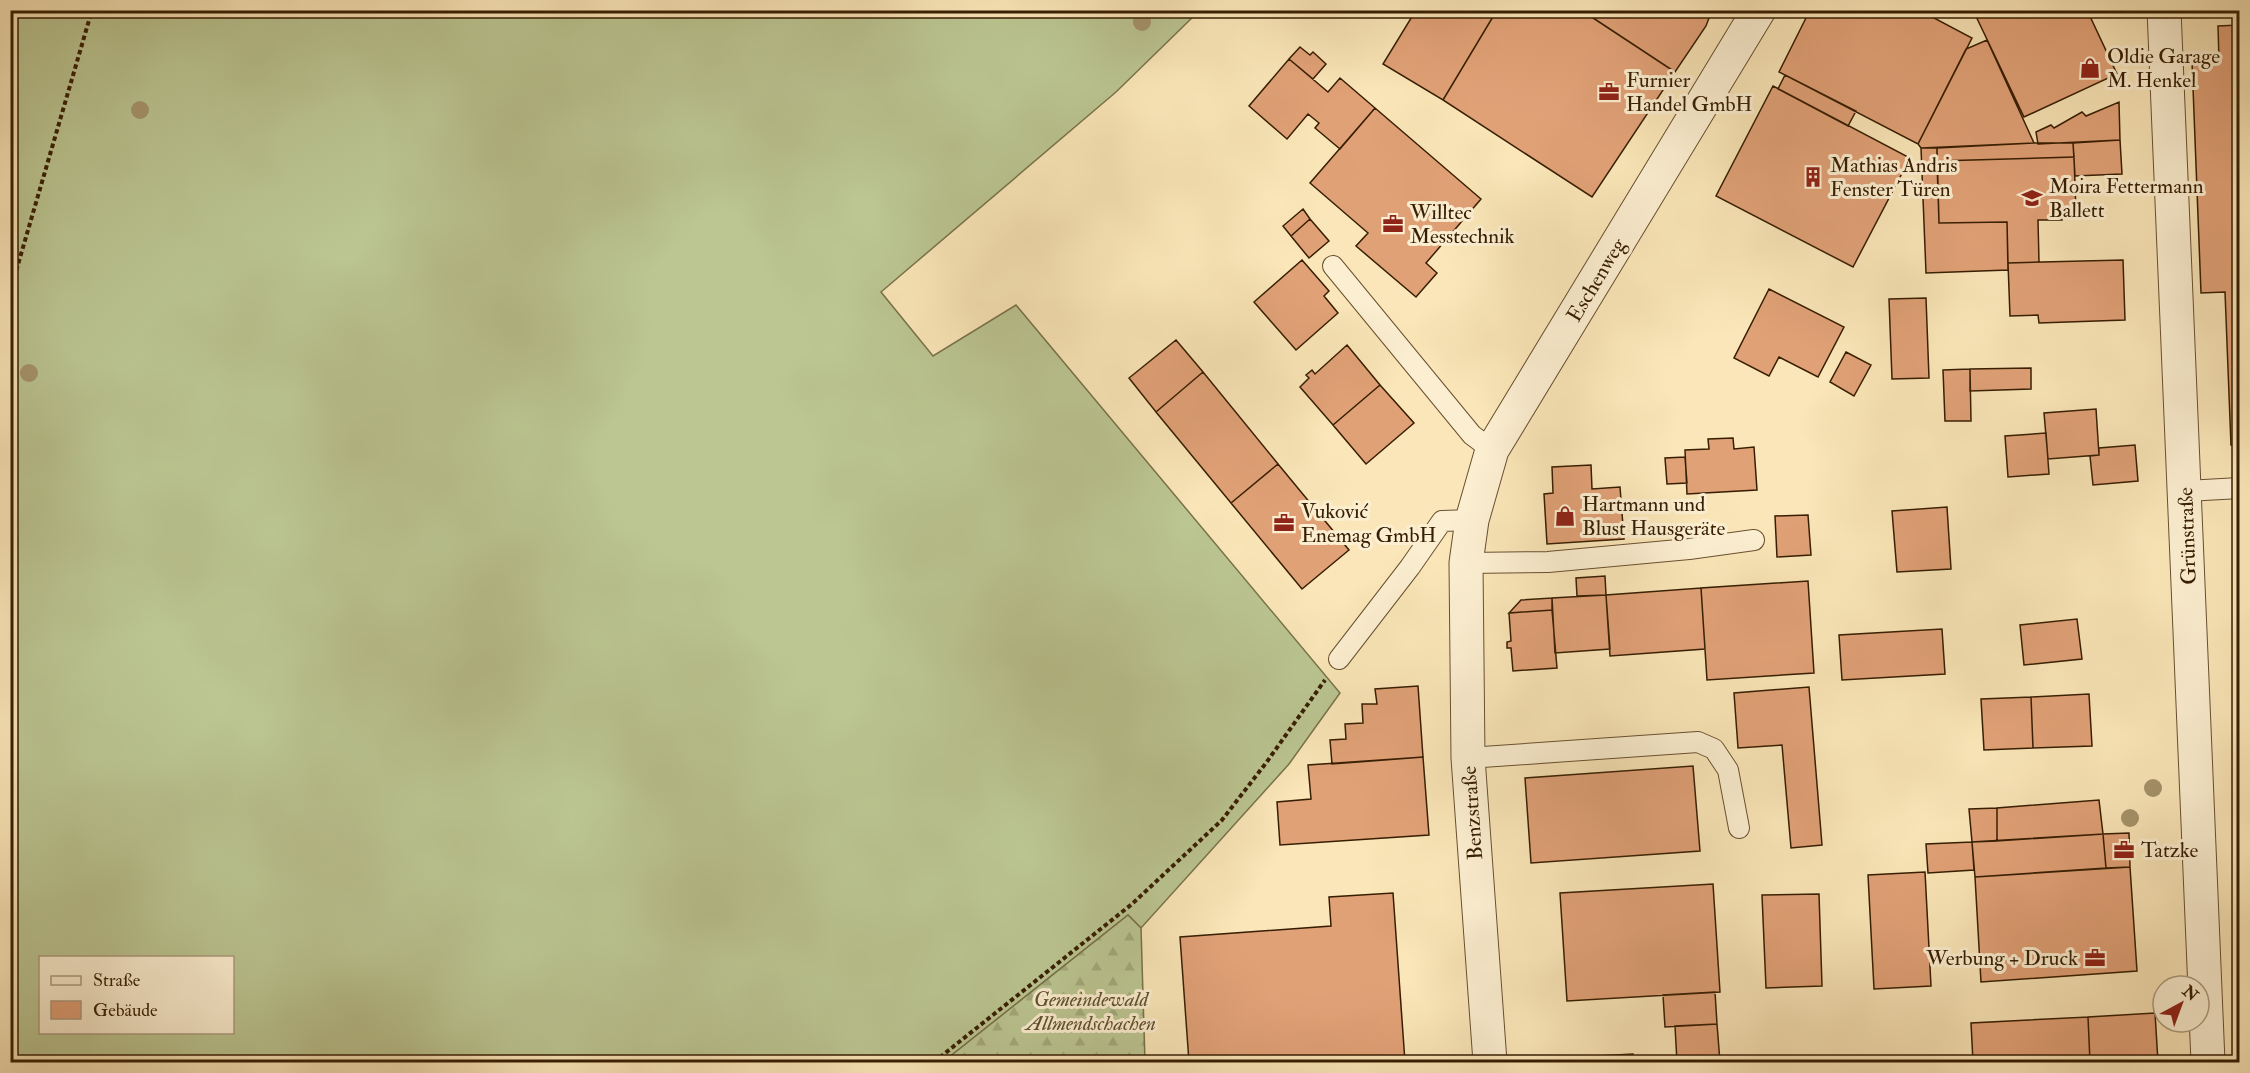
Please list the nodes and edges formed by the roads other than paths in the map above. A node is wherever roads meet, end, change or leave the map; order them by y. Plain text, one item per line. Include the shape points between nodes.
1 (1759, 10) edge
2 (2164, 10) edge
3 (1333, 266) dead end
4 (1492, 450) junction
5 (2240, 488) edge
6 (2186, 491) junction
7 (1472, 520) junction
8 (1754, 540) dead end
9 (1466, 563) junction
10 (1339, 659) road end
11 (1468, 758) junction
12 (1739, 828) dead end
13 (1490, 1062) edge
14 (2208, 1062) edge

1 - 4 street, Eschenweg
2 - 6 street, Grünstraße
3 - 4 lane via 1472,435
4 - 7 street, Eschenweg
5 - 6 lane
6 - 14 street, Grünstraße
7 - 9 street, Eschenweg
7 - 10 lane via 1442,521
8 - 9 lane via 1548,562
9 - 11 street, Benzstraße
11 - 12 lane via 1698,742 1714,749 1728,770
11 - 13 street, Benzstraße

